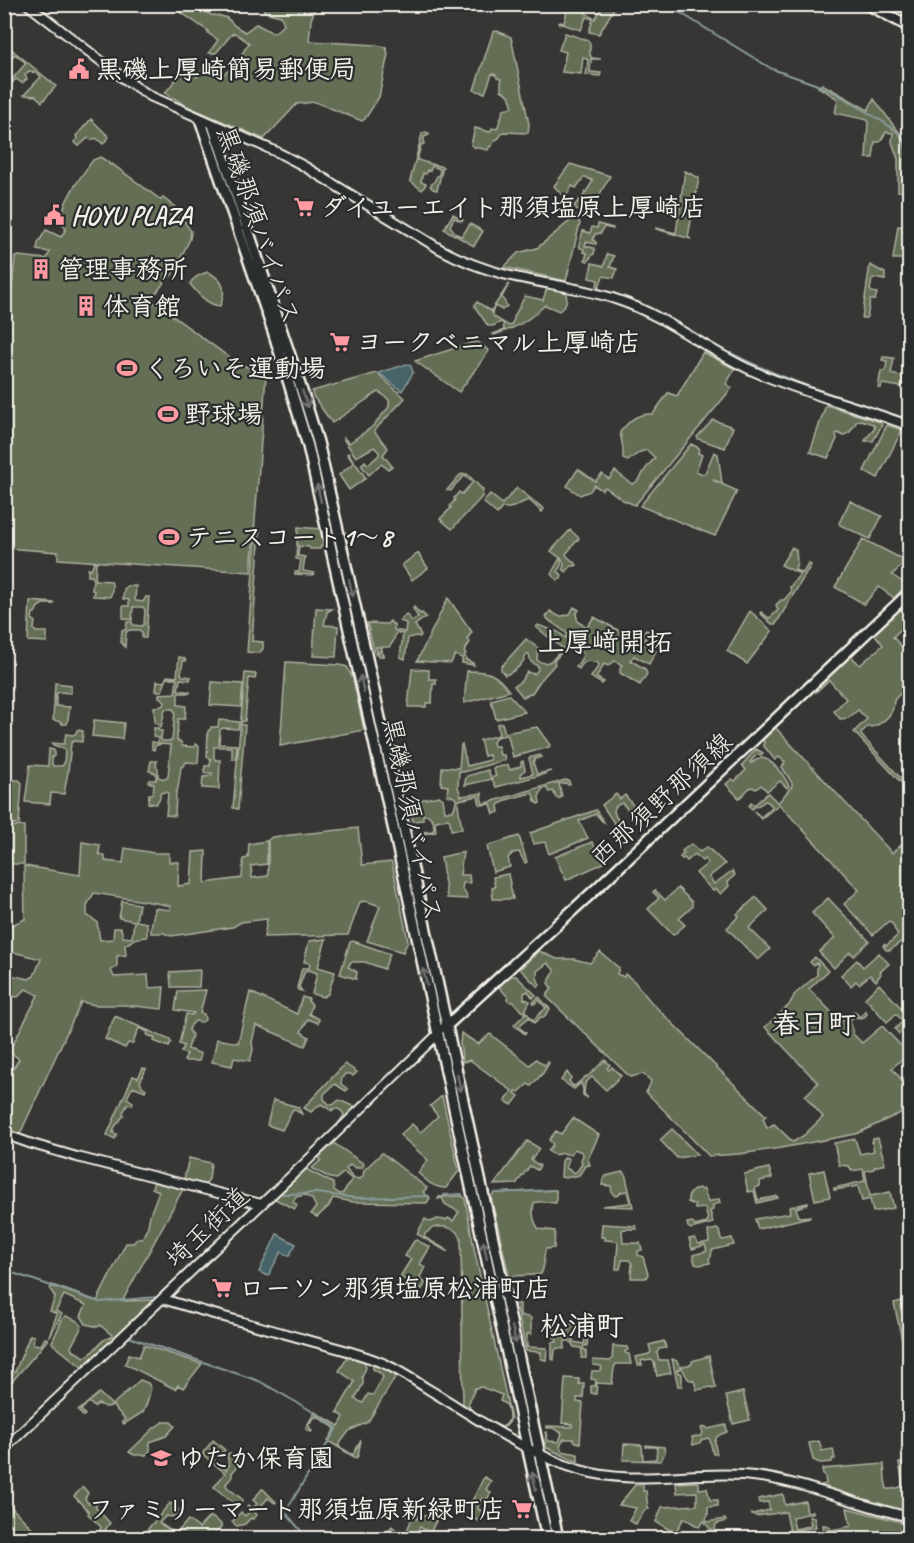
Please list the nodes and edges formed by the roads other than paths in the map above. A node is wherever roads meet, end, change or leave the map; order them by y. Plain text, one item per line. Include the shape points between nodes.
1 (27, 4) edge
2 (867, 4) edge
3 (909, 27) edge
4 (200, 119) junction
5 (213, 124) junction
6 (909, 426) edge
7 (909, 592) edge
8 (447, 1026) junction
9 (438, 1034) junction
10 (4, 1134) edge
11 (261, 1204) junction
12 (163, 1299) junction
13 (527, 1447) junction
14 (4, 1449) edge
15 (540, 1453) junction
16 (909, 1517) edge
17 (547, 1539) edge
18 (558, 1539) edge

1 - 4 street via 137,88
2 - 3 main road
4 - 5 street
9 -> 4 main road, 黒磯那須バイパス via 309,446
5 - 6 street via 302,165 458,259 501,274 629,304 772,379
5 -> 8 main road, 黒磯那須バイパス via 318,442
7 - 8 main road, 西那須野那須線
8 - 9 main road, 西那須野那須線
8 -> 15 main road, 黒磯那須バイパス
9 - 11 street, 埼玉街道
13 -> 9 main road, 黒磯那須バイパス
10 - 11 street via 66,1154
11 - 12 street, 埼玉街道
12 - 13 street via 368,1357
12 - 14 street, 埼玉街道
13 - 15 street
17 -> 13 main road, 黒磯那須バイパス
15 - 16 street via 580,1470 605,1474 643,1478 720,1474 766,1477
15 - 18 main road, 黒磯那須バイパス

